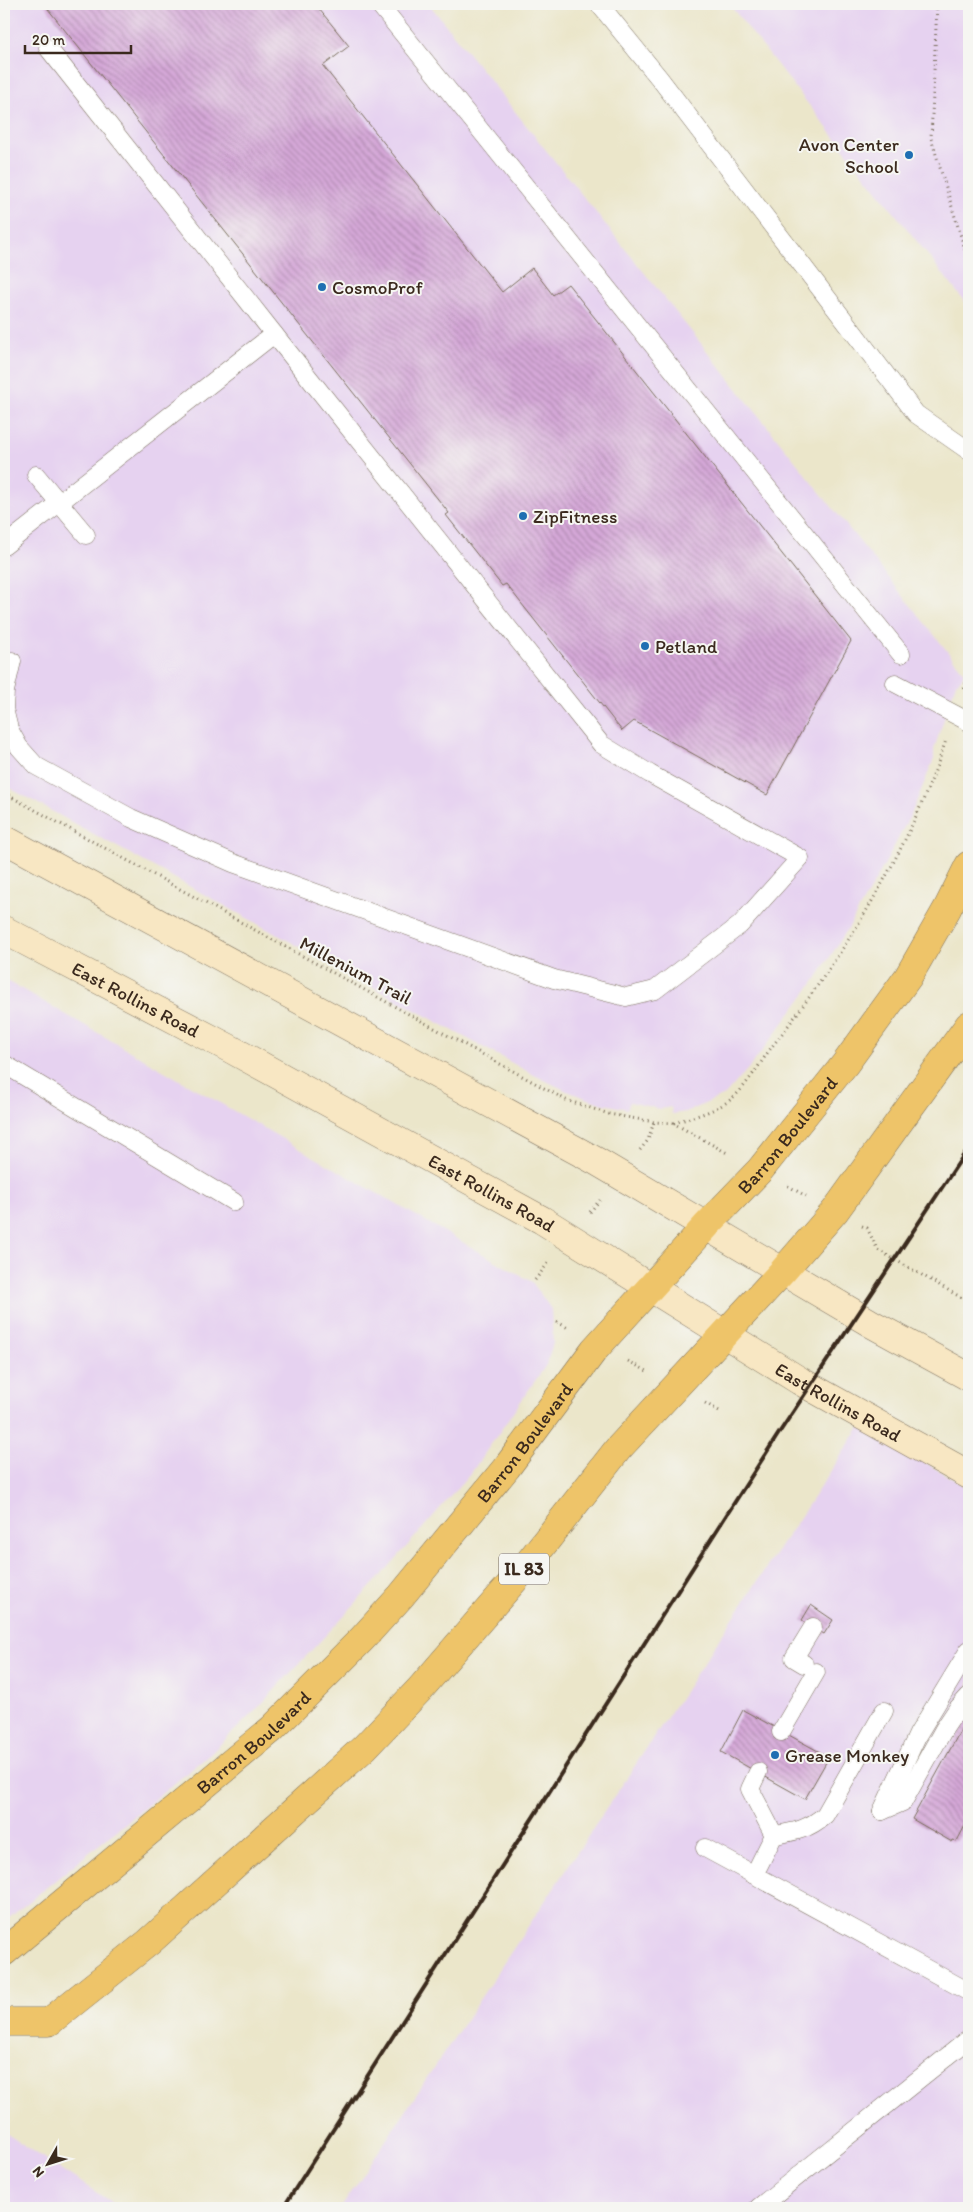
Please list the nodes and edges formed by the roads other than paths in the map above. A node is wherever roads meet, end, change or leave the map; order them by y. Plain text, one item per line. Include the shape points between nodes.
1 (379, 4) edge
2 (598, 4) edge
3 (48, 48) dead end
4 (274, 334) junction
5 (969, 451) edge
6 (36, 475) dead end
7 (59, 503) junction
8 (86, 535) dead end
9 (4, 546) edge
10 (901, 654) dead end
11 (12, 662) dead end
12 (895, 683) dead end
13 (969, 722) edge
14 (4, 840) edge
15 (969, 865) edge
16 (4, 930) edge
17 (969, 1025) edge
18 (4, 1064) edge
19 (234, 1202) dead end
20 (707, 1225) junction
21 (783, 1271) junction
22 (651, 1288) junction
23 (725, 1335) junction
24 (969, 1377) edge
25 (969, 1475) edge
26 (813, 1627) dead end
27 (969, 1650) edge
28 (969, 1696) edge
29 (884, 1711) dead end
30 (781, 1732) dead end
31 (758, 1772) dead end
32 (774, 1835) junction
33 (705, 1848) dead end
34 (754, 1875) junction
35 (4, 1952) edge
36 (969, 1992) edge
37 (4, 2022) edge
38 (969, 2039) edge
39 (758, 2208) edge

1 - 10 lane
2 - 5 lane via 660,79 916,414
3 - 4 lane
4 - 7 lane
4 - 11 lane via 601,744 800,858 740,924 655,990 626,997 554,979 233,863 131,818 36,766 13,735 4,709
6 - 7 lane
7 - 8 lane
7 - 9 lane
12 - 13 lane
14 - 20 main road via 596,1161
15 - 20 main road, Barron Boulevard via 908,977 845,1064 760,1170
16 - 22 main road, East Rollins Road via 227,1047 542,1220
17 - 21 main road, IL 83 via 835,1211
18 - 19 lane
20 - 21 main road
20 - 22 main road, Barron Boulevard
21 - 23 main road, IL 83
21 - 24 main road
22 - 23 main road, East Rollins Road
22 - 35 main road, Barron Boulevard via 598,1345 490,1489 362,1639 272,1729
23 - 25 main road, East Rollins Road via 800,1381
23 - 37 main road, IL 83 via 618,1450 471,1631 336,1774 149,1942 49,2022
26 - 30 lane via 794,1658 810,1668
27 - 28 lane via 918,1734 882,1811 903,1802 949,1722
29 - 32 lane via 825,1815 798,1832
31 - 32 lane via 750,1789
32 - 34 lane
33 - 34 lane
34 - 36 lane
38 - 39 lane

